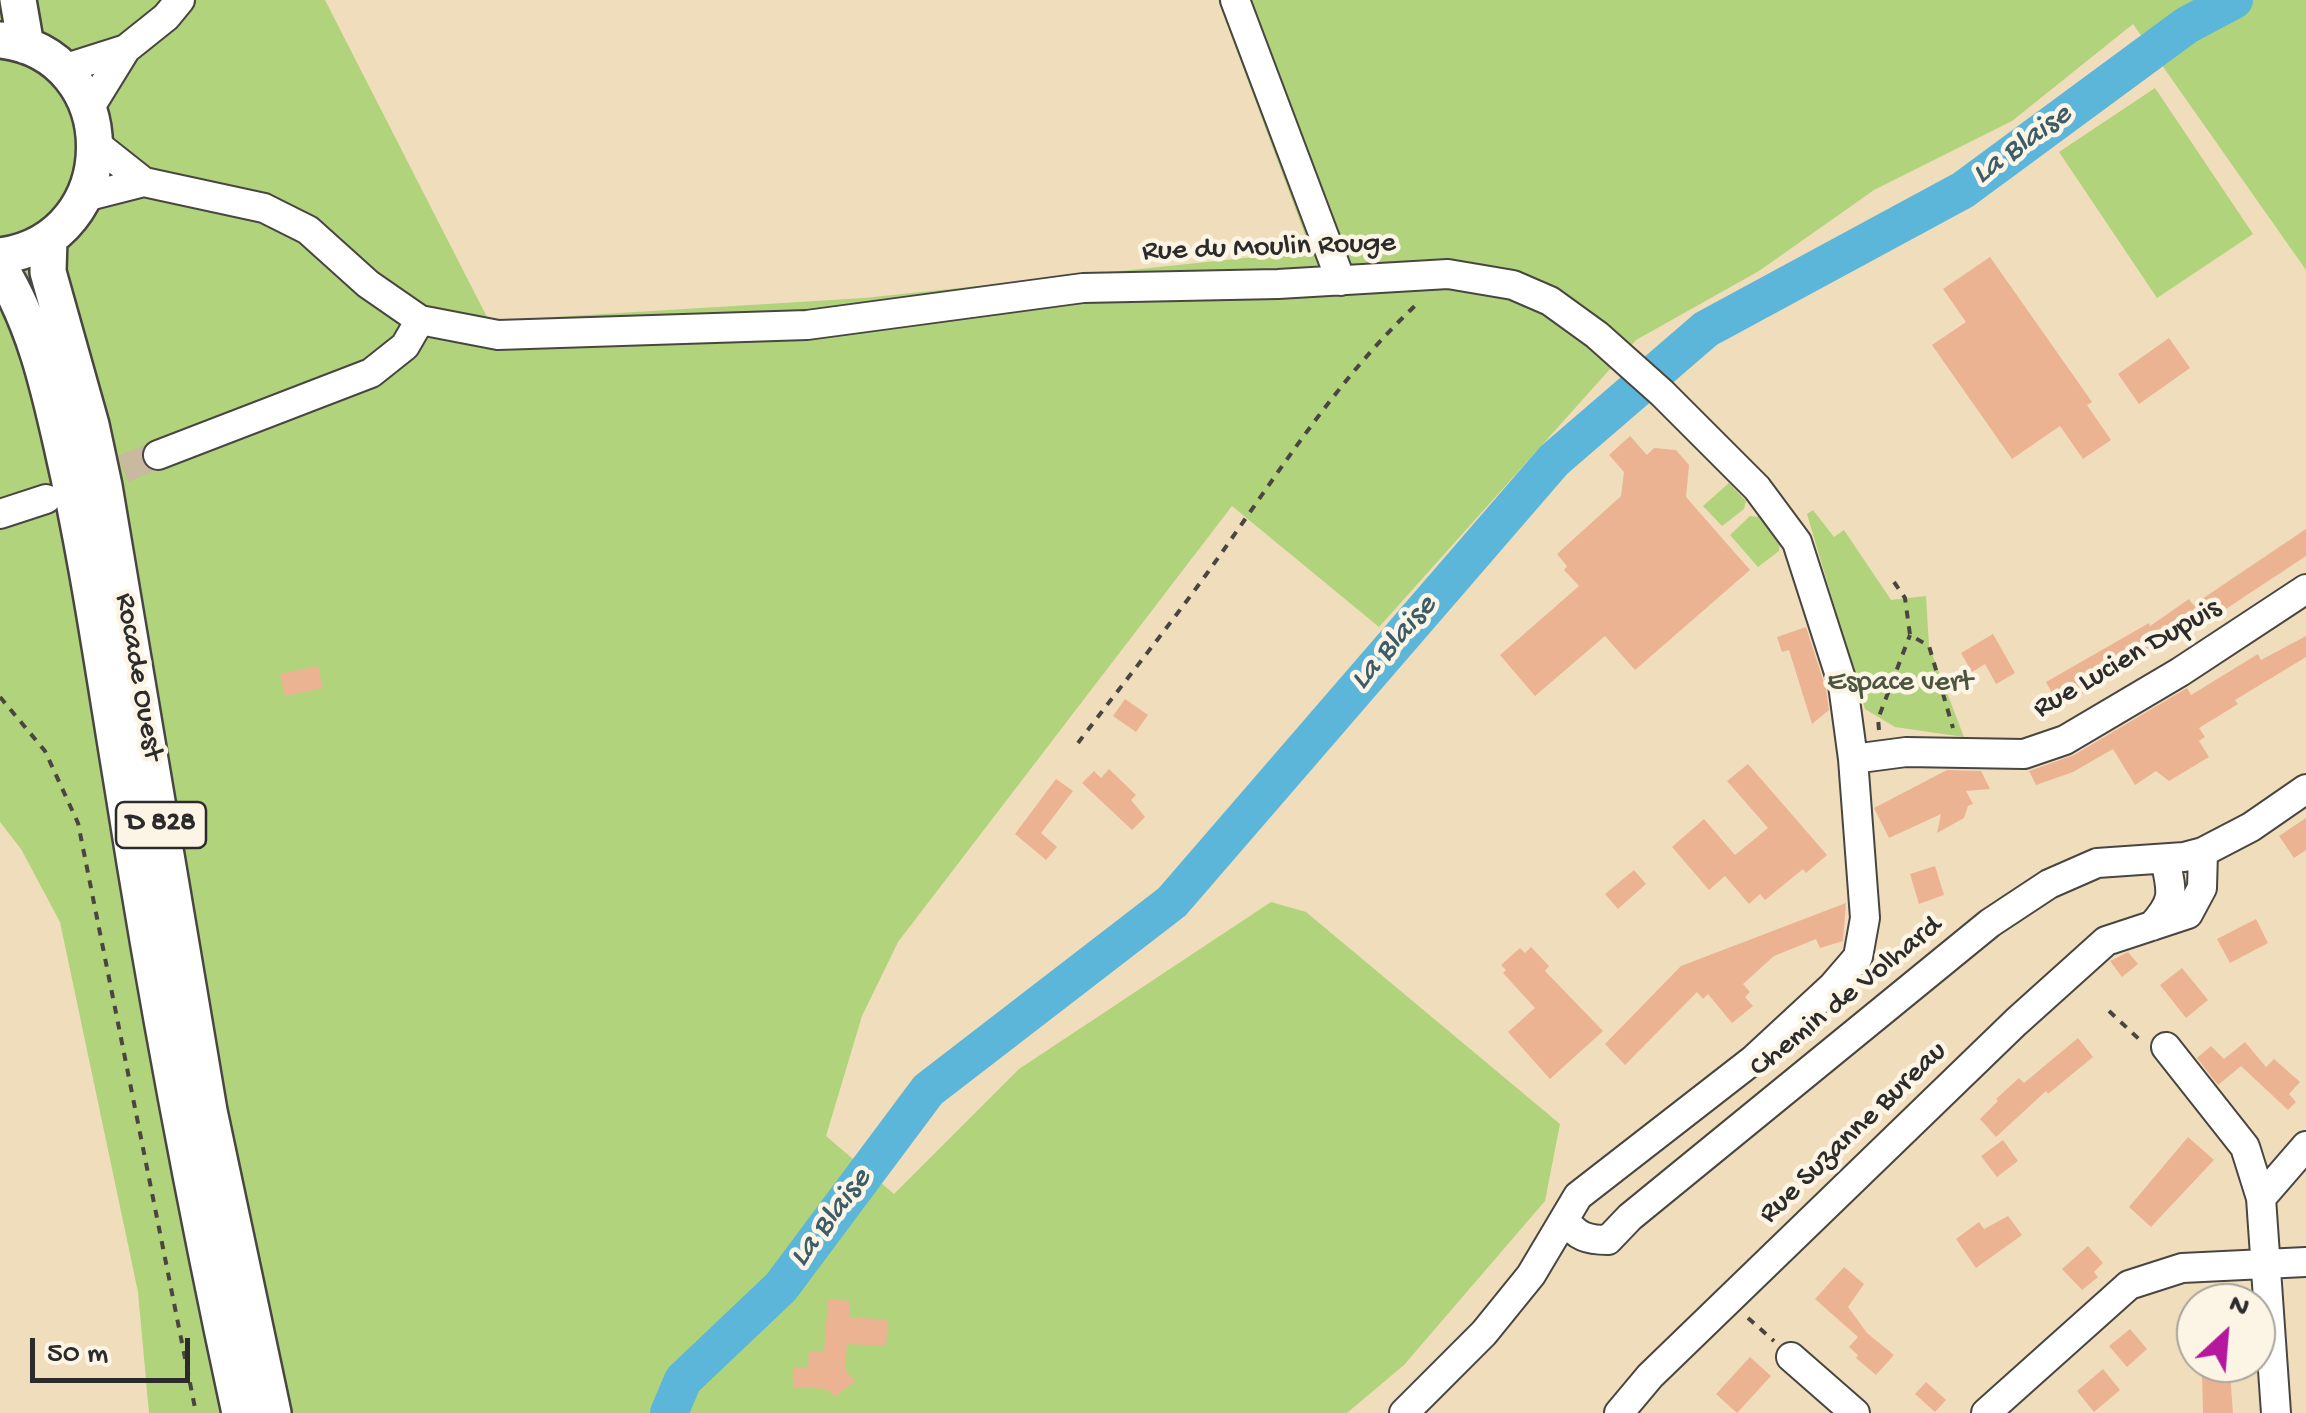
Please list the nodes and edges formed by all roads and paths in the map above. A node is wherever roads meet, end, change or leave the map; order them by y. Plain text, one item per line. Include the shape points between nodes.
1 (18, 0) edge
2 (180, 0) edge
3 (1236, 0) edge
4 (13, 43) edge
5 (126, 49) junction
6 (62, 69) junction
7 (89, 109) junction
8 (96, 144) junction
9 (144, 182) junction
10 (85, 197) junction
11 (48, 238) junction
12 (0, 256) edge
13 (0, 268) edge
14 (1448, 274) junction
15 (1341, 280) junction
16 (420, 320) junction
17 (158, 455) tunnel mouth
18 (46, 499) dead end
19 (0, 514) edge
20 (1894, 582) dead end
21 (2306, 589) edge
22 (1910, 635) junction
23 (0, 698) edge
24 (1078, 743) dead end
25 (1960, 752) junction
26 (1882, 756) junction
27 (1854, 758) junction
28 (2306, 789) edge
29 (2203, 852) junction
30 (2166, 859) junction
31 (2152, 926) junction
32 (2109, 1011) dead end
33 (2166, 1047) joint
34 (2306, 1146) edge
35 (2261, 1198) junction
36 (1565, 1220) junction
37 (2306, 1262) edge
38 (2268, 1264) junction
39 (1730, 1301) junction
40 (1791, 1357) joint
41 (196, 1413) edge
42 (240, 1413) edge
43 (273, 1413) edge
44 (1404, 1413) edge
45 (1618, 1413) edge
46 (1855, 1413) edge
47 (1986, 1413) edge
48 (2276, 1413) edge

1 - 4 main road
2 - 5 street
3 - 15 street
4 - 6 main road
5 - 6 street
5 - 7 street
6 - 7 main road
7 - 8 main road
8 - 9 street, Rue du Moulin Rouge
8 - 10 main road
9 - 10 street, Rue du Moulin Rouge
9 - 16 street, Rue du Moulin Rouge via 264,208 308,230
10 - 11 main road
11 - 12 main road
11 - 43 main road, Rocade Ouest / D 828 via 52,290 104,486 209,1111
13 - 42 main road, Rocade Ouest / D 828 via 42,362 74,496 158,1008
14 - 15 street, Rue du Moulin Rouge
14 - 24 path via 1353,375
14 - 27 street, Rue du Moulin Rouge via 1513,285 1550,301 1634,368 1740,468 1797,542 1843,685
15 - 16 street, Rue du Moulin Rouge via 1083,288 769,327 498,335
16 - 17 street via 405,346 371,372
18 - 19 street
20 - 22 path via 1905,598
21 - 25 street, Rue Lucien Dupuis via 2066,740 2024,754
22 - 25 path via 1930,646
22 - 26 path via 1878,718
23 - 41 path via 45,751 78,823
25 - 26 street, Rue Lucien Dupuis
26 - 27 street, Rue Lucien Dupuis
27 - 36 street, Chemin de Volhard via 1865,918 1858,957 1753,1060 1578,1196
28 - 29 street, Chemin de Volhard
29 - 30 street, Chemin de Volhard
29 - 31 street, Rue Suzanne Bureau via 2202,888 2188,914
30 - 31 street via 2172,893
30 - 36 street, Chemin de Volhard via 2078,869 2019,904 1608,1240 1588,1240
31 - 39 street, Rue Suzanne Bureau via 2093,953
32 - 33 path via 2144,1044 2159,1039
33 - 35 street via 2244,1147
34 - 35 street
35 - 38 street
36 - 44 street, Chemin de Volhard via 1484,1334
37 - 38 street
38 - 47 street via 2182,1268 2130,1285
38 - 48 street
39 - 40 path
39 - 45 street, Rue Suzanne Bureau
40 - 46 street

